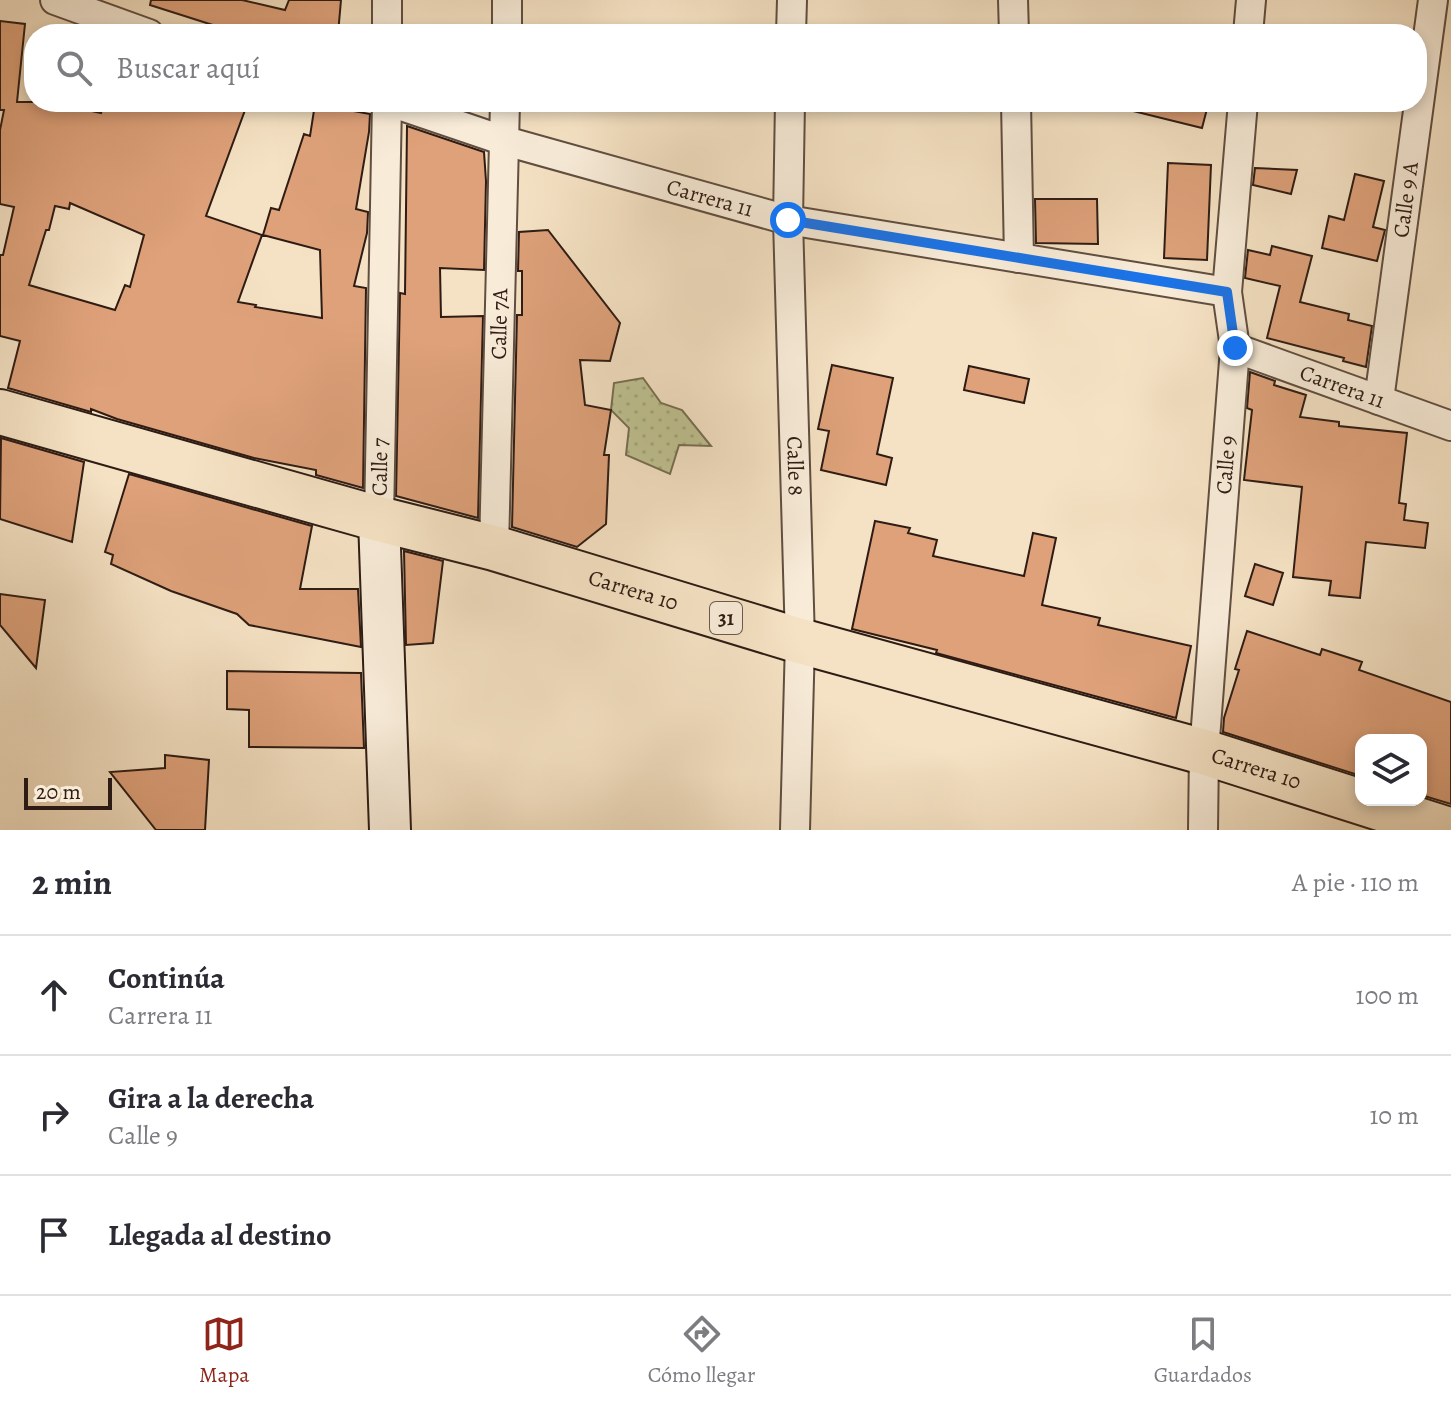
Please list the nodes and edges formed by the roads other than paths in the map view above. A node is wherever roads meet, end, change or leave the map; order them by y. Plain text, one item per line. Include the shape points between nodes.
1 (55, 0) edge
2 (387, 0) edge
3 (507, 0) edge
4 (792, 0) edge
5 (1013, 0) edge
6 (1251, 0) edge
7 (1433, 0) edge
8 (121, 24) edge
9 (387, 24) edge
10 (507, 24) edge
11 (791, 24) edge
12 (1014, 24) edge
13 (1249, 24) edge
14 (1427, 44) edge
15 (389, 112) edge
16 (419, 112) edge
17 (505, 112) edge
18 (790, 112) edge
19 (1016, 112) edge
20 (1242, 112) edge
21 (1418, 112) edge
22 (505, 141) junction
23 (788, 220) junction
24 (1019, 258) junction
25 (1227, 292) junction
26 (1235, 348) junction
27 (1379, 400) junction
28 (0, 412) edge
29 (1451, 426) edge
30 (379, 519) junction
31 (494, 548) junction
32 (800, 641) junction
33 (1204, 752) junction
34 (390, 830) edge
35 (795, 830) edge
36 (1203, 830) edge
37 (1449, 830) edge

1 - 8 street
2 - 9 street
3 - 10 street
4 - 11 street
5 - 12 street
6 - 13 street
7 - 14 street, Calle 9 A
15 - 30 street, Calle 7
16 - 22 street, Carrera 11
17 - 22 street, Calle 7A
18 - 23 street, Calle 8
19 - 24 street
20 - 25 street, Calle 9
21 - 27 street, Calle 9 A
22 - 23 street, Carrera 11
22 - 31 street, Calle 7A
23 - 24 street, Carrera 11
23 - 32 street, Calle 8
24 - 25 street, Carrera 11
25 - 26 street, Calle 9
26 - 27 street, Carrera 11
26 - 33 street, Calle 9
27 - 29 street, Carrera 11
28 - 30 main road, Carrera 10 / 31
30 - 31 main road, Carrera 10 / 31
30 - 34 street, Calle 7
31 - 32 main road, Carrera 10 / 31
32 - 33 main road, Carrera 10 / 31
32 - 35 street, Calle 8
33 - 36 street, Calle 9
33 - 37 main road, Carrera 10 / 31

